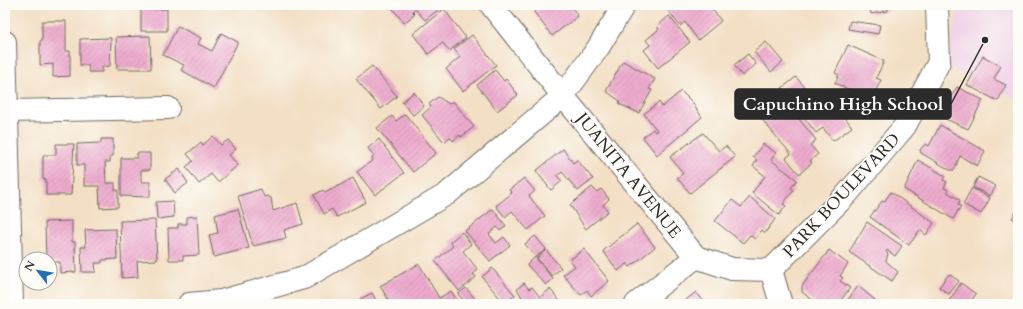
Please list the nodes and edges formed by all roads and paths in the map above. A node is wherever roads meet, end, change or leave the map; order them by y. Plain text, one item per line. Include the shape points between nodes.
1 (491, 5) edge
2 (624, 5) edge
3 (937, 5) edge
4 (5, 42) edge
5 (563, 96) junction
6 (168, 108) dead end
7 (7, 111) junction
8 (696, 257) junction
9 (771, 270) junction
10 (12, 304) edge
11 (189, 304) edge
12 (636, 304) edge
13 (781, 304) edge

1 - 5 street, JUANITA AVENUE
2 - 5 street via 598,48
3 - 9 street, PARK BOULEVARD via 939,62 905,126 847,194
4 - 7 street
5 - 8 street, JUANITA AVENUE
5 - 11 street via 447,194 304,278 222,301
6 - 7 street
7 - 10 street
8 - 9 street via 732,269
8 - 12 street
9 - 13 street

